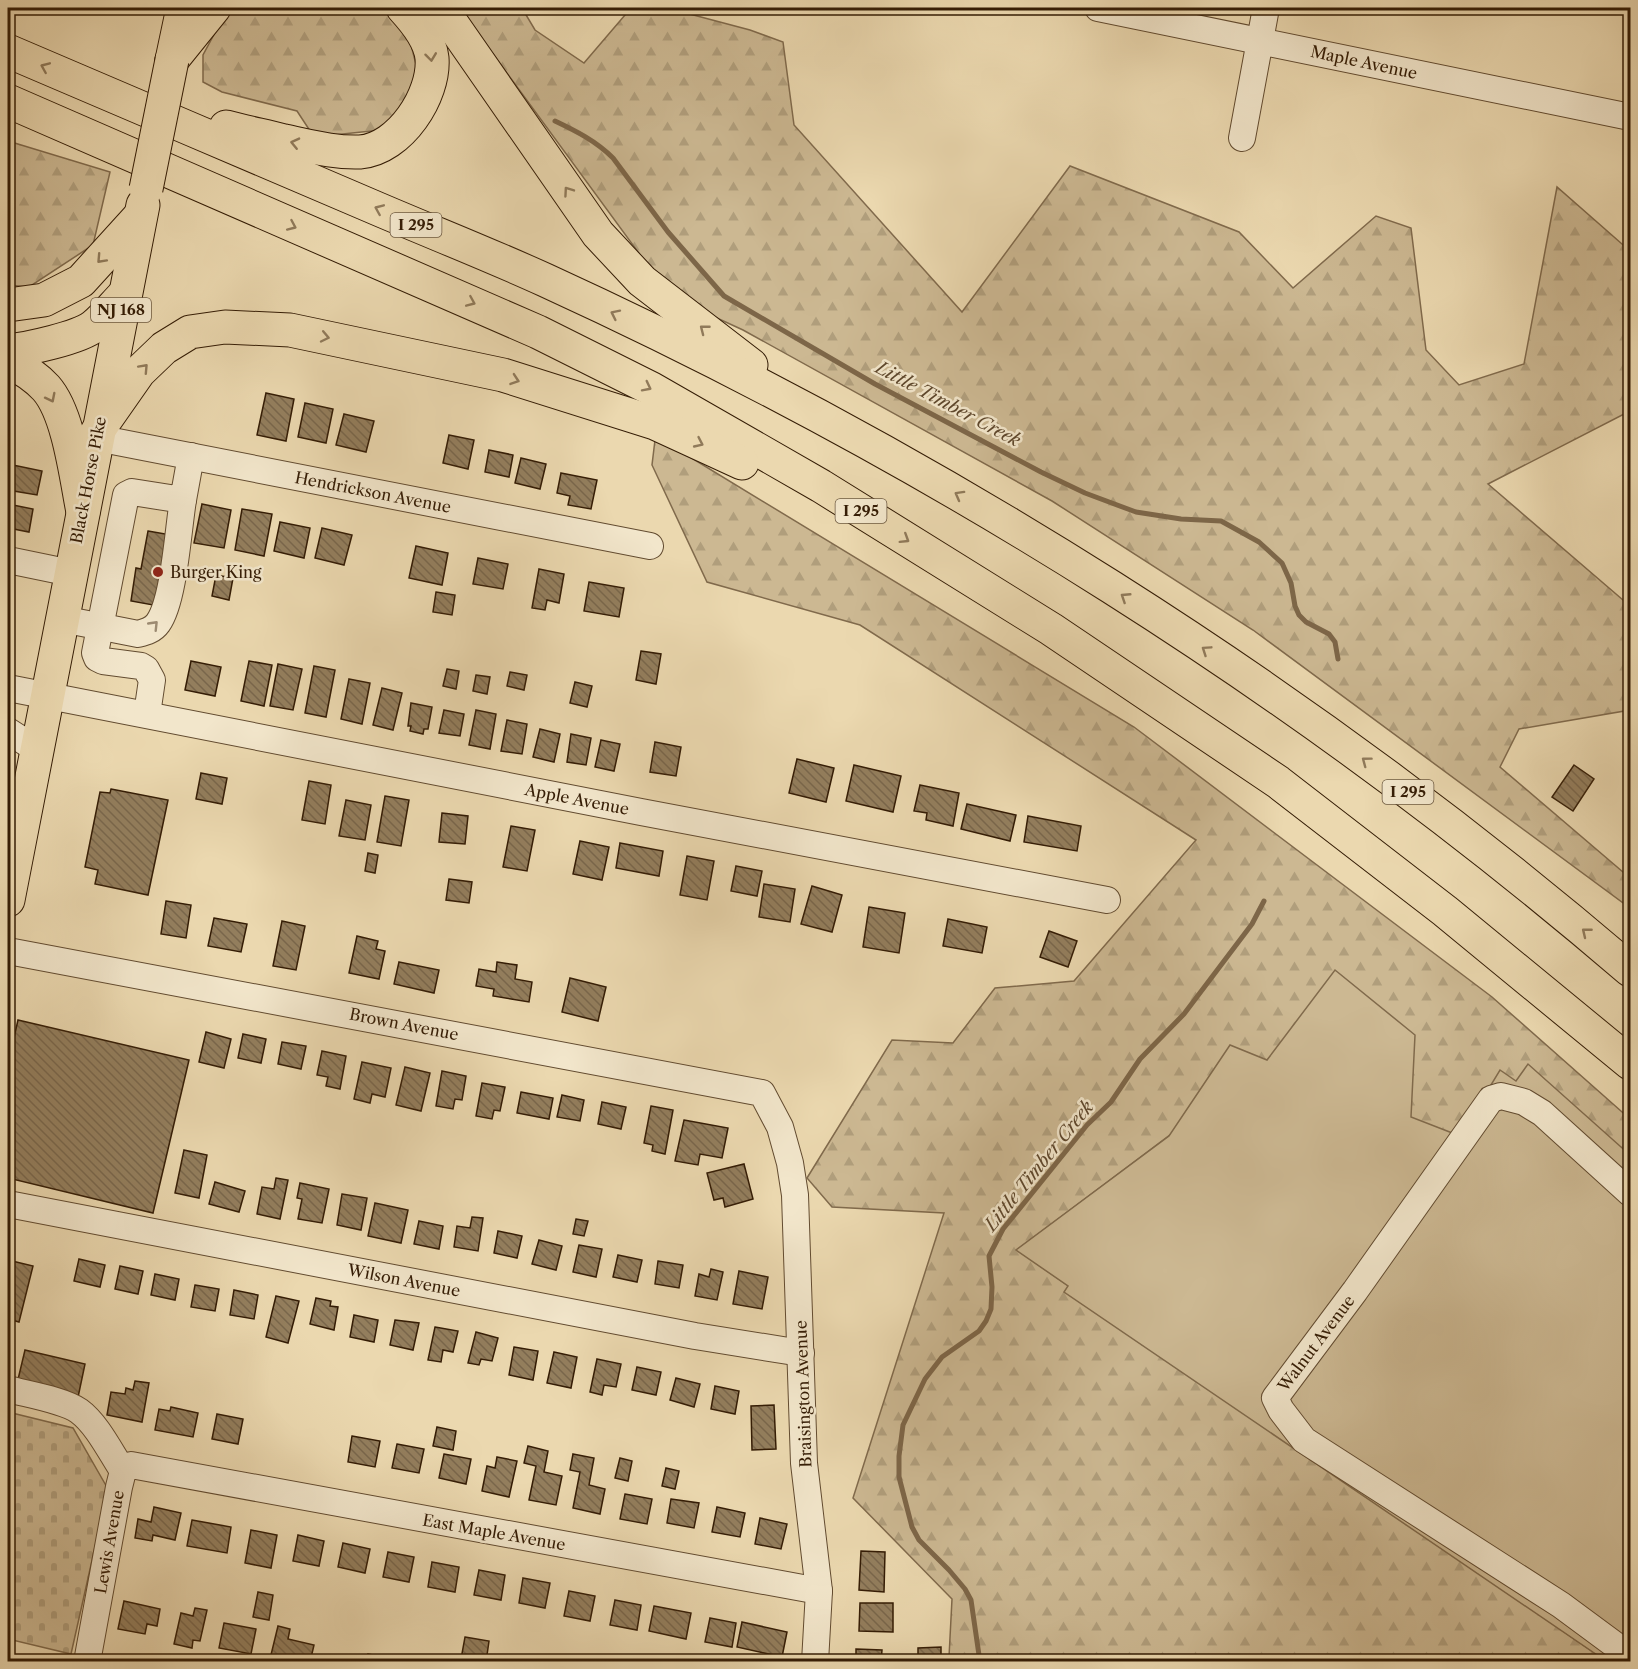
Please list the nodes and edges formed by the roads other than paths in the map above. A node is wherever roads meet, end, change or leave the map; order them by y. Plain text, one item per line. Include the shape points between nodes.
1 (183, 8) edge
2 (214, 8) edge
3 (403, 8) edge
4 (439, 8) edge
5 (1098, 8) edge
6 (1266, 8) edge
7 (1260, 40) junction
8 (8, 51) edge
9 (172, 60) junction
10 (92, 87) junction
11 (8, 101) edge
12 (1630, 117) edge
13 (8, 127) edge
14 (1242, 138) dead end
15 (143, 202) junction
16 (262, 213) junction
17 (124, 295) junction
18 (8, 305) edge
19 (8, 351) edge
20 (8, 361) edge
21 (817, 416) junction
22 (97, 435) junction
23 (191, 456) junction
24 (821, 486) junction
25 (183, 500) junction
26 (83, 512) junction
27 (121, 521) junction
28 (650, 546) dead end
29 (8, 560) edge
30 (71, 573) junction
31 (62, 619) junction
32 (100, 627) junction
33 (8, 688) edge
34 (46, 695) junction
35 (147, 714) junction
36 (8, 731) edge
37 (36, 749) junction
38 (16, 807) edge
39 (9, 881) edge
40 (1107, 900) dead end
41 (8, 951) edge
42 (1630, 970) edge
43 (1630, 1063) edge
44 (780, 1127) joint
45 (1630, 1193) edge
46 (8, 1204) edge
47 (801, 1353) junction
48 (8, 1389) edge
49 (123, 1471) junction
50 (169, 1472) joint
51 (819, 1591) junction
52 (1630, 1656) edge
53 (87, 1662) edge
54 (815, 1662) edge

1 - 9 main road, NJ 168
2 - 9 main road
3 -> 10 main road via 416,23 432,57 428,92 405,128 363,152 329,151 229,128
21 -> 4 main road via 642,280 605,242
5 - 7 street, Maple Avenue
6 - 7 street
7 - 12 street, Maple Avenue
7 - 14 street
10 -> 8 main road, I 295
9 - 15 main road, Black Horse Pike / NJ 168, bridge
21 -> 10 main road, I 295 via 544,280
11 - 16 main road, I 295
13 - 16 main road
15 - 17 main road, Black Horse Pike / NJ 168
15 -> 18 main road via 81,281 44,300
16 -> 24 main road, I 295 via 538,332 652,389
17 - 19 main road via 92,327 52,343
17 - 22 main road, Black Horse Pike / NJ 168
20 -> 26 main road via 46,388 62,418
42 -> 21 main road, I 295 via 1432,810 1323,728 1017,528
22 - 23 street, Hendrickson Avenue
22 -> 24 main road via 139,372 164,348 190,332 225,327 290,330 503,375 656,423 758,470
22 - 26 main road, Black Horse Pike / NJ 168
23 - 25 street
23 - 28 street, Hendrickson Avenue
24 -> 43 main road, I 295 via 1051,629 1278,782 1445,911
25 - 27 street via 132,492 126,495
32 -> 25 street via 138,634 150,632 157,624 167,606
26 - 27 street
26 - 30 main road, Black Horse Pike / NJ 168
27 - 32 street
29 - 30 street
30 - 31 main road, Black Horse Pike / NJ 168
31 - 32 street
31 - 34 main road, Black Horse Pike / NJ 168
32 - 35 street via 95,653 98,658 141,666 150,675
33 - 34 street, Apple Avenue
34 - 35 street, Apple Avenue
34 - 37 main road, Black Horse Pike / NJ 168
35 - 40 street, Apple Avenue
36 - 37 street
37 - 38 main road, Black Horse Pike / NJ 168
38 - 39 main road, Black Horse Pike / NJ 168
41 - 44 street, Brown Avenue via 762,1093
44 - 47 street, Braisington Avenue via 795,1195
45 - 52 street, Walnut Avenue via 1542,1113 1524,1102 1501,1096 1491,1098 1275,1398 1304,1440 1561,1605
46 - 47 street, Wilson Avenue via 683,1334
47 - 51 street, Braisington Avenue via 804,1462
48 - 49 street via 79,1411
49 - 50 street, Lewis Avenue via 131,1465
49 - 53 street, Lewis Avenue
50 - 51 street, East Maple Avenue
51 - 54 street, Braisington Avenue

